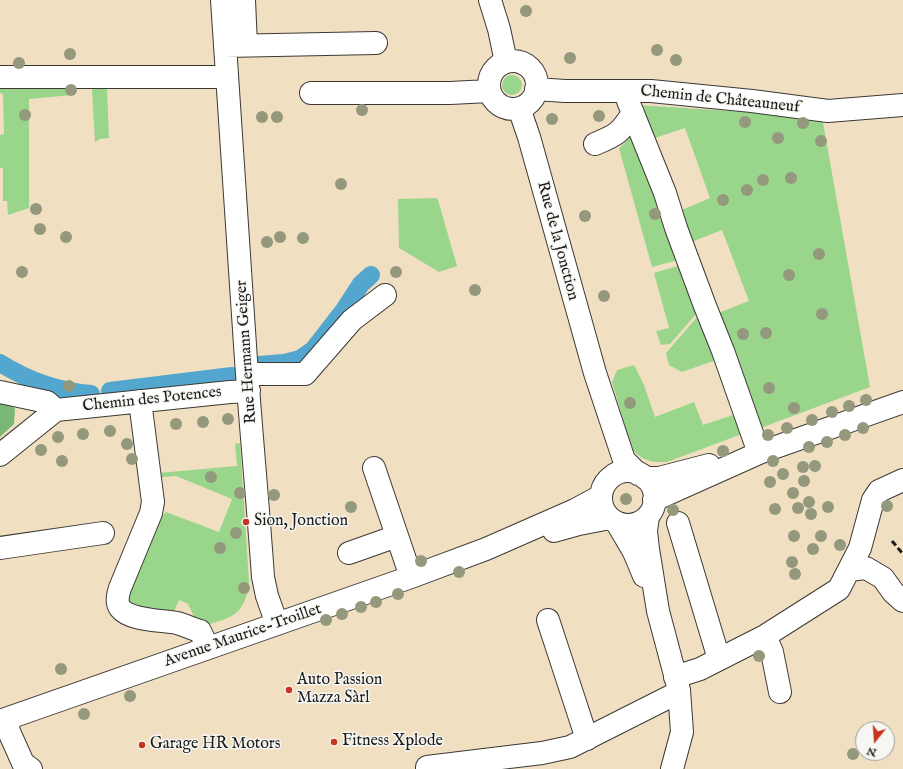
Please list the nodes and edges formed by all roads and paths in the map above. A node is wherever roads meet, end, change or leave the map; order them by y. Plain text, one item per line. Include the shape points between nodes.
1 (222, 0) edge
2 (244, 0) edge
3 (490, 0) edge
4 (376, 43) dead end
5 (236, 45) junction
6 (506, 62) junction
7 (0, 77) edge
8 (227, 77) junction
9 (536, 89) junction
10 (489, 91) junction
11 (628, 91) junction
12 (311, 92) dead end
13 (903, 105) edge
14 (519, 108) junction
15 (633, 113) junction
16 (595, 144) dead end
17 (385, 295) dead end
18 (595, 373) junction
19 (248, 383) junction
20 (0, 392) edge
21 (140, 401) junction
22 (903, 402) edge
23 (56, 410) junction
24 (759, 453) junction
25 (0, 455) edge
26 (374, 468) dead end
27 (642, 476) junction
28 (903, 480) edge
29 (604, 488) junction
30 (651, 508) junction
31 (614, 521) junction
32 (678, 523) dead end
33 (103, 533) dead end
34 (397, 536) junction
35 (0, 548) edge
36 (486, 549) junction
37 (349, 553) dead end
38 (849, 570) junction
39 (411, 577) junction
40 (903, 601) edge
41 (658, 611) junction
42 (548, 620) dead end
43 (277, 624) junction
44 (765, 636) junction
45 (208, 648) junction
46 (719, 659) junction
47 (677, 685) junction
48 (780, 692) dead end
49 (2, 720) edge
50 (587, 739) junction
51 (31, 769) edge
52 (427, 769) edge
53 (672, 769) edge

1 - 5 street, Rue Hermann Geiger
2 - 5 street
3 - 6 street
4 - 5 street
5 - 8 street, Rue Hermann Geiger
6 - 9 street via 520,62 529,68 535,76
6 - 10 street via 492,73 488,84
7 - 8 street
8 - 19 street, Rue Hermann Geiger
9 - 11 street, Chemin de Châteauneuf via 565,92
9 - 14 street via 532,100
10 - 12 street
10 - 14 street via 502,107
11 - 13 street, Chemin de Châteauneuf via 752,101 828,111
11 - 15 street via 628,101
14 - 18 street, Rue de la Jonction
15 - 16 street via 615,136
15 - 24 street via 665,193 704,306 724,351
17 - 19 street, Chemin des Potences via 352,320 305,374
18 - 27 street, Rue de la Jonction via 624,460
18 - 29 street, Rue de la Jonction via 607,452
19 - 21 street, Chemin des Potences via 230,392
19 - 43 street, Rue Hermann Geiger via 263,577
20 - 23 street via 47,402
21 - 23 street, Chemin des Potences
21 - 45 street via 153,502 151,513 117,596 119,607 125,613 137,617 177,623 200,632
22 - 24 street
23 - 25 street
24 - 27 street via 659,478
24 - 30 street
26 - 34 street
27 - 29 street via 630,471 622,472 614,475
27 - 30 street via 651,484 654,492
28 - 38 street via 879,491 873,500 860,548
29 - 31 street via 601,504 604,512
29 - 36 street, Avenue Maurice-Troillet via 575,510
30 - 31 street via 642,521 634,524 625,525
30 - 41 street via 646,531
31 - 36 street, Avenue Maurice-Troillet via 580,524
31 - 41 street via 634,552
32 - 46 street
33 - 35 street
34 - 37 street
34 - 39 street
36 - 39 street, Avenue Maurice-Troillet
38 - 40 street via 866,568 883,578
38 - 44 street via 839,589
39 - 43 street, Avenue Maurice-Troillet
41 - 47 street
42 - 50 street
43 - 45 street, Avenue Maurice-Troillet
44 - 46 street
44 - 48 street via 772,652
45 - 49 street, Avenue Maurice-Troillet
46 - 47 street
47 - 50 street
47 - 53 street via 682,732
49 - 51 street via 23,763
50 - 52 street via 570,747 542,753

